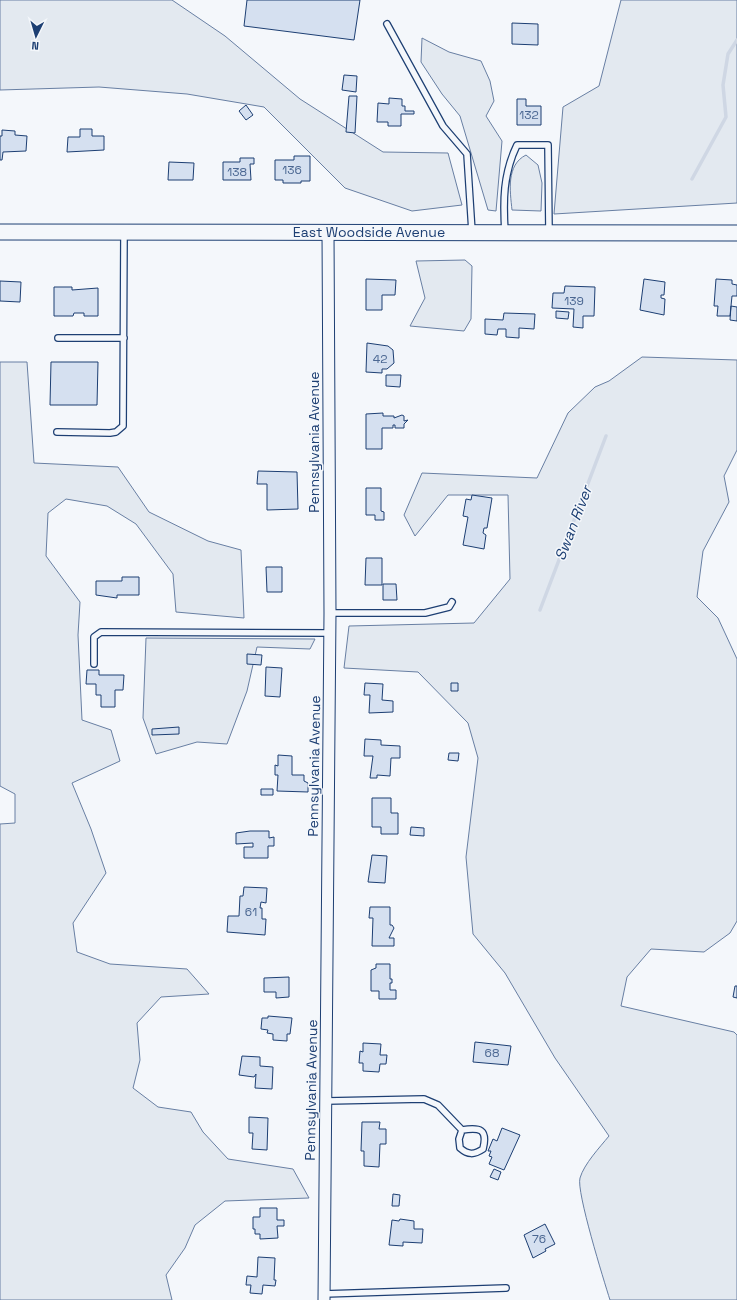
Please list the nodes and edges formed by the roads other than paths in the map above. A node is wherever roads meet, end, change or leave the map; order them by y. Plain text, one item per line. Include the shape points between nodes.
1 (388, 24) dead end
2 (0, 232) edge
3 (124, 232) junction
4 (328, 232) junction
5 (472, 233) junction
6 (505, 233) junction
7 (549, 233) junction
8 (737, 233) edge
9 (58, 338) dead end
10 (124, 338) junction
11 (57, 432) dead end
12 (452, 602) dead end
13 (330, 613) junction
14 (330, 633) junction
15 (94, 664) dead end
16 (326, 1101) junction
17 (462, 1130) junction
18 (506, 1288) dead end
19 (324, 1297) edge

1 - 5 lane via 443,126 467,154
2 - 3 main road, East Woodside Avenue
3 - 4 main road, East Woodside Avenue
3 - 10 lane
4 - 5 main road, East Woodside Avenue
4 - 13 street, Pennsylvania Avenue
5 - 6 main road, East Woodside Avenue
6 - 7 main road, East Woodside Avenue
6 - 7 lane via 504,186 516,145 548,145
7 - 8 main road, East Woodside Avenue
9 - 10 lane
10 - 11 lane via 124,422 120,429 110,433
12 - 13 lane via 448,607 425,613
13 - 14 street, Pennsylvania Avenue
14 - 15 lane via 101,632 94,636
14 - 16 street, Pennsylvania Avenue
16 - 17 lane via 424,1099 438,1105
16 - 19 street, Pennsylvania Avenue
17 - 17 lane via 460,1148 466,1153 476,1154 483,1150 486,1139 482,1132 476,1128
18 - 19 lane

